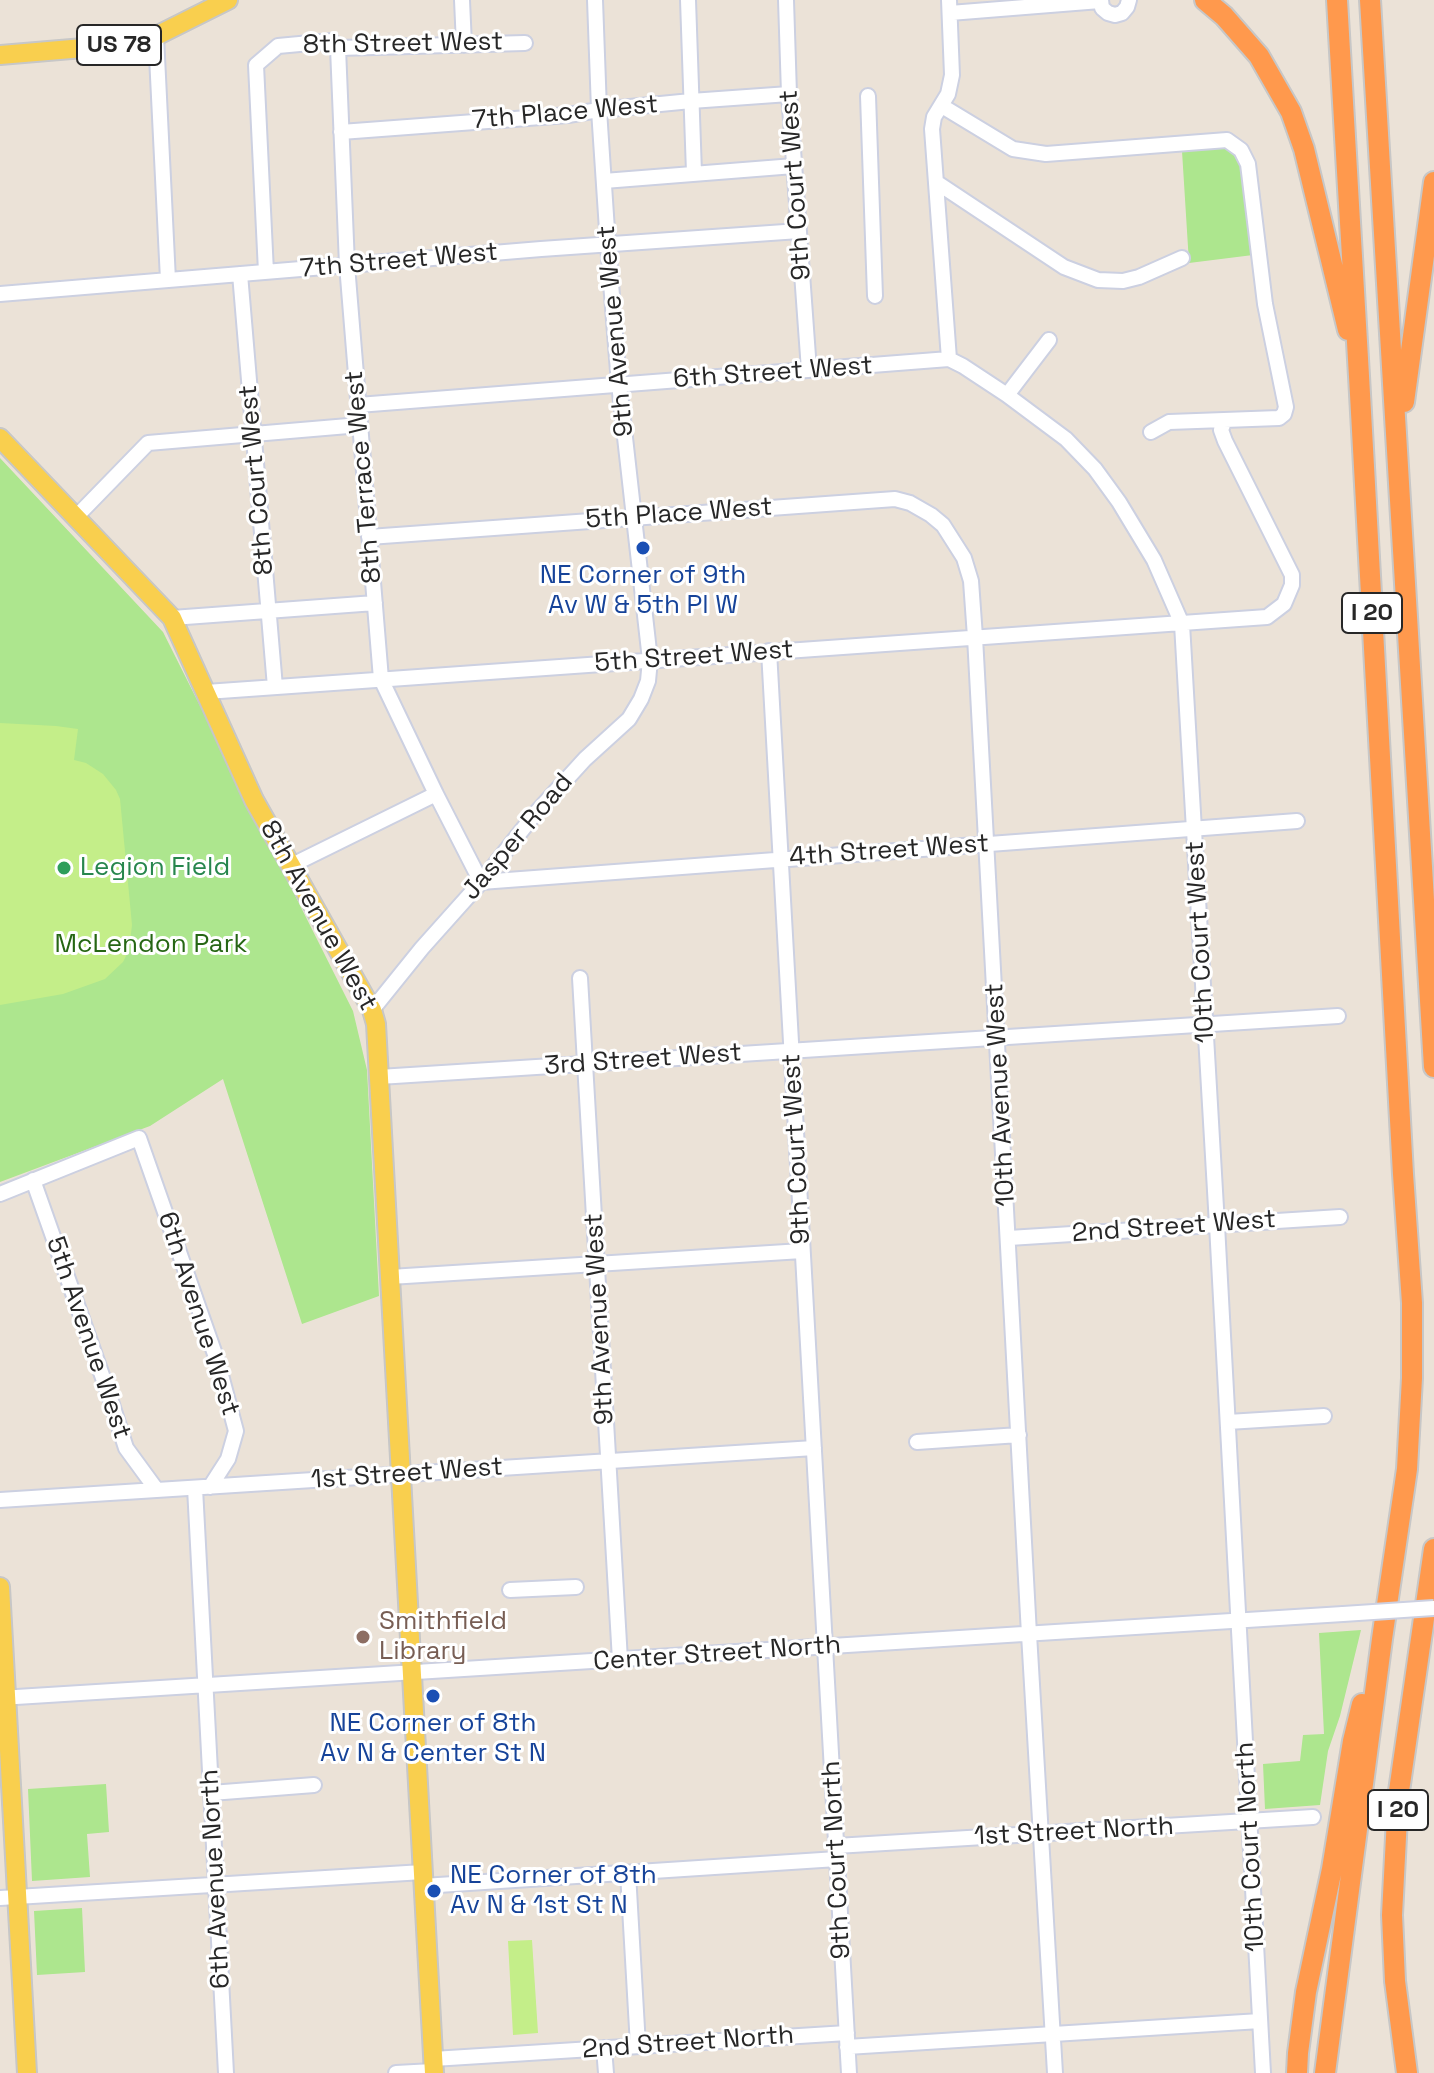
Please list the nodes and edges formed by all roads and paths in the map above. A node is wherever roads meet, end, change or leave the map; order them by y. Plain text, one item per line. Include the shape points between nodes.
1 (228, 0) edge
2 (462, 0) edge
3 (595, 0) edge
4 (688, 0) edge
5 (786, 0) edge
6 (1100, 0) edge
7 (1129, 0) edge
8 (1205, 0) edge
9 (1337, 0) edge
10 (1370, 0) edge
11 (949, 6) edge
12 (156, 36) junction
13 (525, 43) dead end
14 (464, 45) junction
15 (338, 48) junction
16 (0, 55) edge
17 (789, 94) junction
18 (868, 96) dead end
19 (691, 101) junction
20 (942, 106) junction
21 (599, 110) junction
22 (341, 132) junction
23 (794, 166) junction
24 (694, 173) junction
25 (604, 181) junction
26 (936, 182) junction
27 (1434, 182) edge
28 (799, 231) junction
29 (608, 245) junction
30 (1182, 258) dead end
31 (347, 265) junction
32 (266, 272) junction
33 (240, 274) junction
34 (168, 280) junction
35 (0, 294) edge
36 (875, 296) dead end
37 (1049, 340) dead end
38 (949, 359) junction
39 (809, 370) junction
40 (1359, 376) junction
41 (619, 384) junction
42 (1007, 395) junction
43 (358, 405) junction
44 (1224, 422) junction
45 (360, 425) junction
46 (1151, 432) dead end
47 (254, 434) junction
48 (0, 438) edge
49 (1400, 482) junction
50 (76, 517) junction
51 (633, 517) junction
52 (369, 537) junction
53 (964, 558) joint
54 (375, 603) junction
55 (268, 611) junction
56 (172, 618) junction
57 (1182, 624) junction
58 (975, 637) junction
59 (769, 651) junction
60 (650, 660) junction
61 (381, 679) junction
62 (275, 687) junction
63 (206, 692) junction
64 (436, 794) junction
65 (1297, 821) dead end
66 (1194, 828) junction
67 (986, 844) junction
68 (780, 860) junction
69 (290, 866) junction
70 (481, 882) junction
71 (580, 978) dead end
72 (372, 1010) junction
73 (1338, 1016) dead end
74 (1206, 1024) junction
75 (997, 1038) junction
76 (791, 1051) junction
77 (585, 1064) junction
78 (1434, 1067) edge
79 (379, 1077) junction
80 (33, 1180) junction
81 (0, 1194) edge
82 (1340, 1217) dead end
83 (1217, 1225) junction
84 (1009, 1238) junction
85 (802, 1251) junction
86 (597, 1264) junction
87 (390, 1277) junction
88 (1324, 1416) dead end
89 (1228, 1422) junction
90 (1019, 1435) junction
91 (917, 1442) dead end
92 (814, 1448) junction
93 (609, 1461) junction
94 (401, 1475) junction
95 (202, 1487) junction
96 (156, 1489) junction
97 (0, 1500) edge
98 (1434, 1549) edge
99 (0, 1587) edge
100 (576, 1587) dead end
101 (510, 1590) dead end
102 (1434, 1608) edge
103 (1238, 1621) junction
104 (1029, 1634) junction
105 (1382, 1639) junction
106 (825, 1647) junction
107 (620, 1660) junction
108 (412, 1673) junction
109 (205, 1685) junction
110 (3, 1698) edge
111 (314, 1785) dead end
112 (211, 1793) junction
113 (1313, 1817) dead end
114 (1249, 1821) junction
115 (1042, 1834) junction
116 (836, 1853) junction
117 (628, 1873) junction
118 (423, 1879) junction
119 (216, 1884) junction
120 (8, 1897) edge
121 (1260, 2021) junction
122 (1053, 2034) junction
123 (847, 2040) junction
124 (638, 2046) junction
125 (604, 2048) junction
126 (483, 2057) junction
127 (433, 2068) edge
128 (27, 2073) edge
129 (226, 2073) edge
130 (396, 2073) edge
131 (484, 2073) edge
132 (606, 2073) edge
133 (849, 2073) edge
134 (1055, 2073) edge
135 (1263, 2073) edge
136 (1297, 2073) edge
137 (1325, 2073) edge
138 (1407, 2073) edge

1 - 12 main road, US 78
2 - 14 street
3 - 21 street, 9th Avenue West
4 - 19 street
5 - 17 street, 9th Court West
6 - 7 street via 1102,8 1115,15
6 - 11 street
8 - 40 highway via 1259,56 1291,112
9 - 40 highway, I 20
10 - 49 highway, I 20
11 - 20 street via 952,75
12 - 16 main road, US 78 via 119,45
12 - 34 street
13 - 14 street, 8th Street West
14 - 15 street, 8th Street West
15 - 22 street, 8th Terrace West
15 - 32 street, 8th Street West via 332,41 278,46 256,65
17 - 19 street, 7th Place West
17 - 23 street, 9th Court West
18 - 36 street
19 - 21 street, 7th Place West
19 - 24 street
20 - 26 street via 932,129
20 - 44 street via 1013,149 1046,154 1227,140 1241,150 1248,164 1265,304 1286,407 1279,418
21 - 22 street, 7th Place West
21 - 25 street, 9th Avenue West
22 - 31 street, 8th Terrace West
23 - 24 street
23 - 28 street, 9th Court West
24 - 25 street
25 - 29 street, 9th Avenue West
26 - 30 street via 1064,267 1098,280 1139,277
26 - 38 street
27 - 49 highway via 1405,399
28 - 29 street, 7th Street West
28 - 39 street, 9th Court West
29 - 31 street, 7th Street West
29 - 41 street, 9th Avenue West
31 - 32 street, 7th Street West
31 - 43 street, 8th Terrace West
32 - 33 street, 7th Street West
33 - 34 street, 7th Street West
33 - 47 street, 8th Court West
34 - 35 street, 7th Street West
37 - 42 street
38 - 39 street, 6th Street West
38 - 42 street, 10th Court West
39 - 41 street, 6th Street West
40 - 105 highway, I 20 via 1412,1303 1407,1469
41 - 43 street, 6th Street West
41 - 51 street, 9th Avenue West
42 - 57 street, 10th Court West via 1066,439 1095,469 1154,560
43 - 45 street, 8th Terrace West
44 - 46 street via 1169,422
44 - 57 street, 5th Street West via 1225,441 1292,575 1292,585 1284,604 1267,617
45 - 47 street
45 - 52 street, 8th Terrace West
47 - 50 street via 148,443
47 - 55 street, 8th Court West
48 - 50 main road, 8th Avenue West
49 - 78 highway, I 20
50 - 56 main road, 8th Avenue West
51 - 52 street, 5th Place West
51 - 53 street, 5th Place West via 895,499 943,525
51 - 60 street, 9th Avenue West
52 - 54 street, 8th Terrace West
53 - 58 street, 10th Avenue West
54 - 55 street
54 - 61 street, 8th Terrace West
55 - 56 street
55 - 62 street, 8th Court West
56 - 63 main road, 8th Avenue West
57 - 58 street, 5th Street West
57 - 66 street, 10th Court West
58 - 59 street, 5th Street West
58 - 67 street, 10th Avenue West
59 - 60 street, 5th Street West
59 - 68 street, 9th Court West
60 - 61 street, 5th Street West
60 - 70 street, Jasper Road via 648,681 629,719 534,815
61 - 62 street, 5th Street West
61 - 64 street, 8th Terrace West
62 - 63 street, 5th Street West
63 - 69 main road, 8th Avenue West
64 - 69 street
64 - 70 street, 8th Terrace West
65 - 66 street, 4th Street West
66 - 67 street, 4th Street West
66 - 74 street, 10th Court West
67 - 68 street, 4th Street West
67 - 75 street, 10th Avenue West
68 - 70 street, 4th Street West
68 - 76 street, 9th Court West
69 - 72 main road, 8th Avenue West
70 - 72 street, Jasper Road
71 - 77 street, 9th Avenue West
72 - 79 main road, 8th Avenue West
73 - 74 street, 3rd Street West
74 - 75 street, 3rd Street West
74 - 83 street, 10th Court West
75 - 76 street, 3rd Street West
75 - 84 street, 10th Avenue West
76 - 77 street, 3rd Street West
76 - 85 street, 9th Court West
77 - 79 street, 3rd Street West
77 - 86 street, 9th Avenue West
79 - 87 main road, 8th Avenue West
80 - 81 street
80 - 95 street, 6th Avenue West via 139,1138 217,1360 236,1431 228,1459
80 - 96 street, 5th Avenue West via 126,1448
82 - 83 street, 2nd Street West
83 - 84 street, 2nd Street West
83 - 89 street, 10th Court West
84 - 90 street, 10th Avenue West
85 - 86 street
85 - 92 street, 9th Court West
86 - 87 street
86 - 93 street, 9th Avenue West
87 - 94 main road, 8th Avenue West
88 - 89 street
89 - 103 street, 10th Court West
90 - 91 street
90 - 104 street, 10th Avenue West
92 - 93 street, 1st Street West
92 - 106 street, 9th Court West
93 - 94 street, 1st Street West
93 - 107 street, 9th Avenue West
94 - 95 street, 1st Street West
94 - 108 main road, 8th Avenue West
95 - 96 street, 1st Street West
95 - 109 street, 6th Avenue North
96 - 97 street, 1st Street West
98 - 138 highway, I 20 via 1398,1798 1392,1915
99 - 110 main road
100 - 101 street
102 - 103 street, Center Street North, bridge
103 - 104 street, Center Street North
103 - 114 street, 10th Court North
104 - 106 street, Center Street North
104 - 115 street, 10th Avenue West
105 - 136 highway via 1353,1741 1306,1992
105 - 137 highway, I 20
106 - 107 street, Center Street North
106 - 116 street, 9th Court North
107 - 108 street, Center Street North
108 - 109 street, Center Street North
108 - 118 main road, 8th Avenue West
109 - 110 street, Center Street North
109 - 112 street, 6th Avenue North
110 - 120 main road
111 - 112 street
112 - 119 street, 6th Avenue North
113 - 114 street, 1st Street North
114 - 115 street, 1st Street North
114 - 121 street, 10th Court North
115 - 116 street, 1st Street North
115 - 122 street, 10th Avenue West
116 - 117 street, 1st Street North
116 - 123 street, 9th Court North
117 - 118 street, 1st Street North
117 - 124 street
118 - 119 street, 1st Street North
118 - 127 main road, 8th Avenue West
119 - 120 street, 1st Street North
119 - 129 street, 6th Avenue North
120 - 128 main road
121 - 122 street, 2nd Street North
121 - 135 street, 10th Court North
122 - 123 street, 2nd Street North
122 - 134 street, 10th Avenue West
123 - 124 street, 2nd Street North
123 - 133 street, 9th Court North
124 - 125 street, 2nd Street North
125 - 126 street, 2nd Street North
125 - 132 street
126 - 127 street, 2nd Street North
126 - 131 street
127 - 130 street, 2nd Street North

